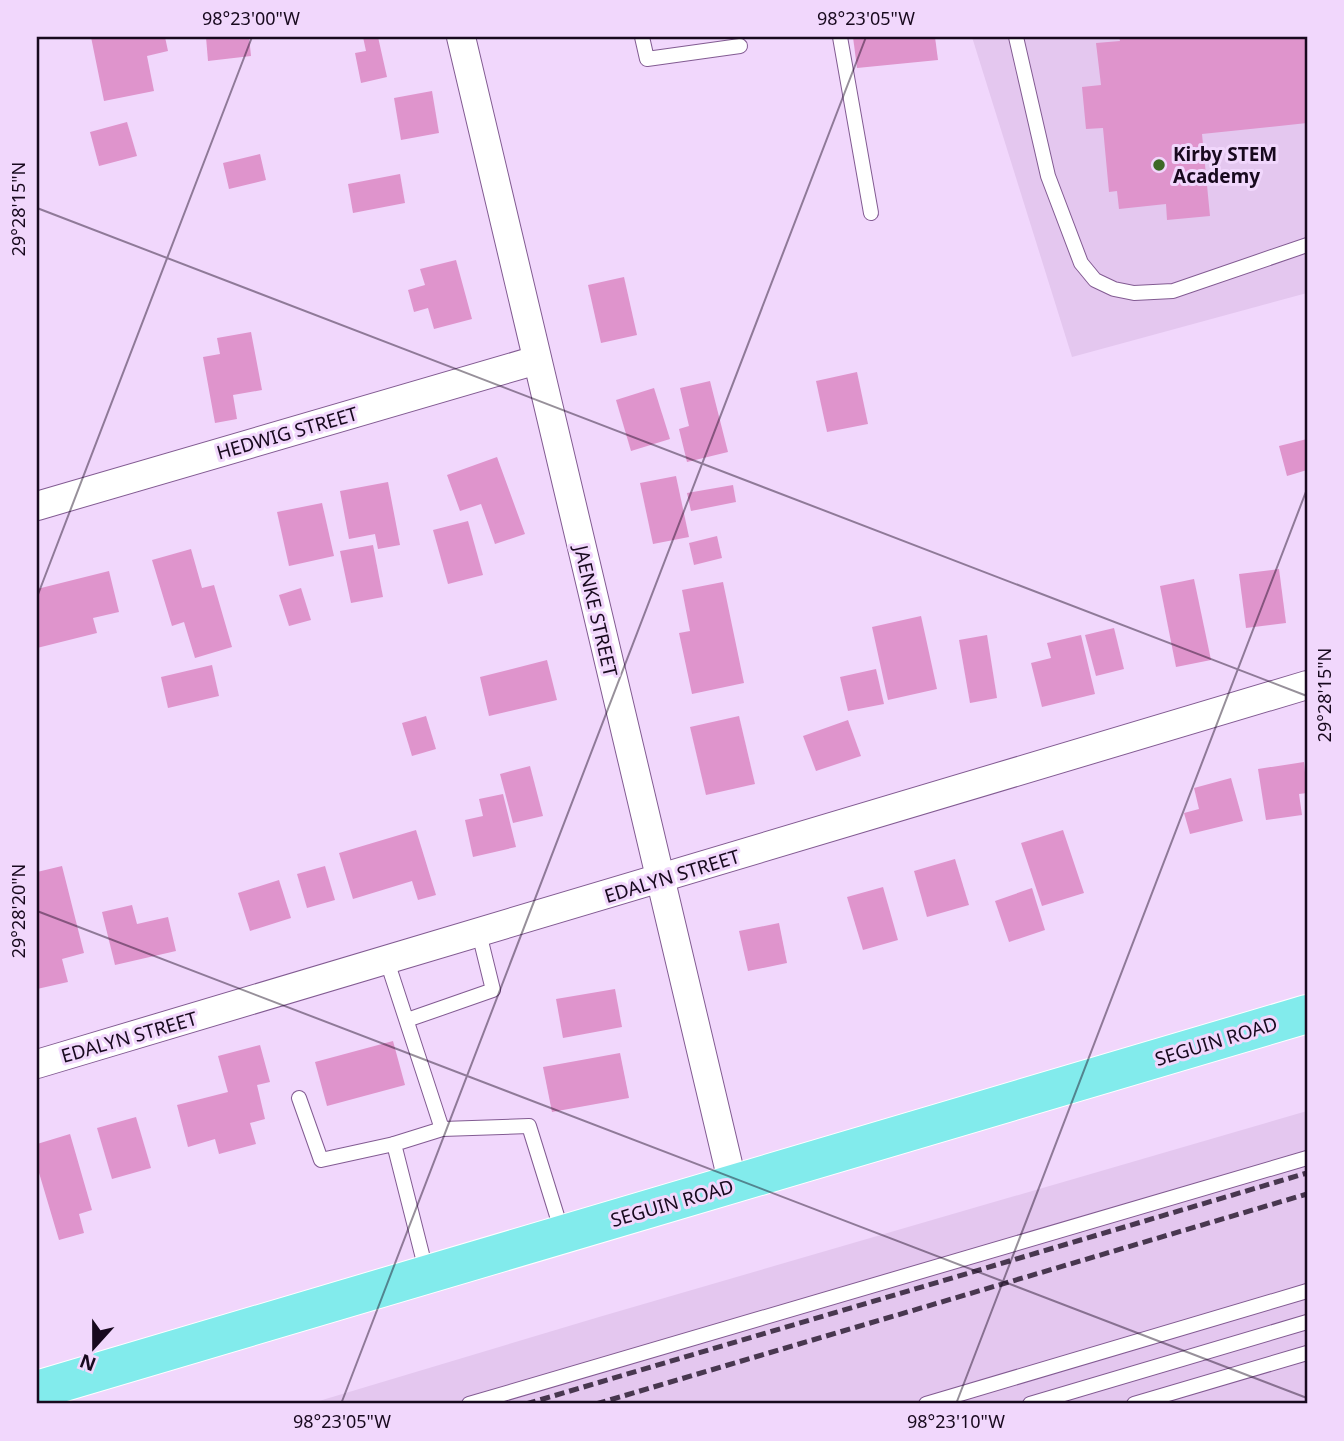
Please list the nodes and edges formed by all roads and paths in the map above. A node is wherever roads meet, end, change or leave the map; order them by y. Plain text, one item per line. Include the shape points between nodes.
1 (461, 37) edge
2 (642, 37) edge
3 (840, 37) edge
4 (1016, 37) edge
5 (740, 46) dead end
6 (871, 214) dead end
7 (1307, 245) edge
8 (537, 360) junction
9 (37, 506) edge
10 (1307, 685) edge
11 (661, 880) junction
12 (478, 933) junction
13 (387, 961) junction
14 (1307, 1014) edge
15 (407, 1020) junction
16 (37, 1064) edge
17 (299, 1098) dead end
18 (442, 1129) junction
19 (394, 1144) junction
20 (1307, 1158) edge
21 (733, 1185) junction
22 (563, 1235) junction
23 (428, 1275) junction
24 (1307, 1291) edge
25 (1307, 1322) edge
26 (1307, 1353) edge
27 (37, 1390) edge
28 (468, 1404) edge
29 (926, 1404) edge
30 (1030, 1404) edge
31 (1134, 1404) edge

1 - 8 street, JAENKE STREET
2 - 5 lane via 648,59
3 - 6 lane
4 - 7 lane via 1048,176 1080,263 1095,280 1134,293 1173,291
8 - 9 street, HEDWIG STREET
8 - 11 street, JAENKE STREET
10 - 11 street, EDALYN STREET
11 - 12 street, EDALYN STREET
11 - 21 street, JAENKE STREET
12 - 13 street, EDALYN STREET
12 - 15 lane via 493,990
13 - 15 lane
13 - 16 street, EDALYN STREET
14 - 21 main road, SEGUIN ROAD
15 - 18 lane
17 - 19 lane via 321,1160
18 - 19 lane
18 - 22 lane via 529,1126
19 - 23 lane
20 - 28 lane
21 - 22 main road, SEGUIN ROAD
22 - 23 main road, SEGUIN ROAD
23 - 27 main road, SEGUIN ROAD
24 - 29 lane
25 - 30 lane
26 - 31 lane

